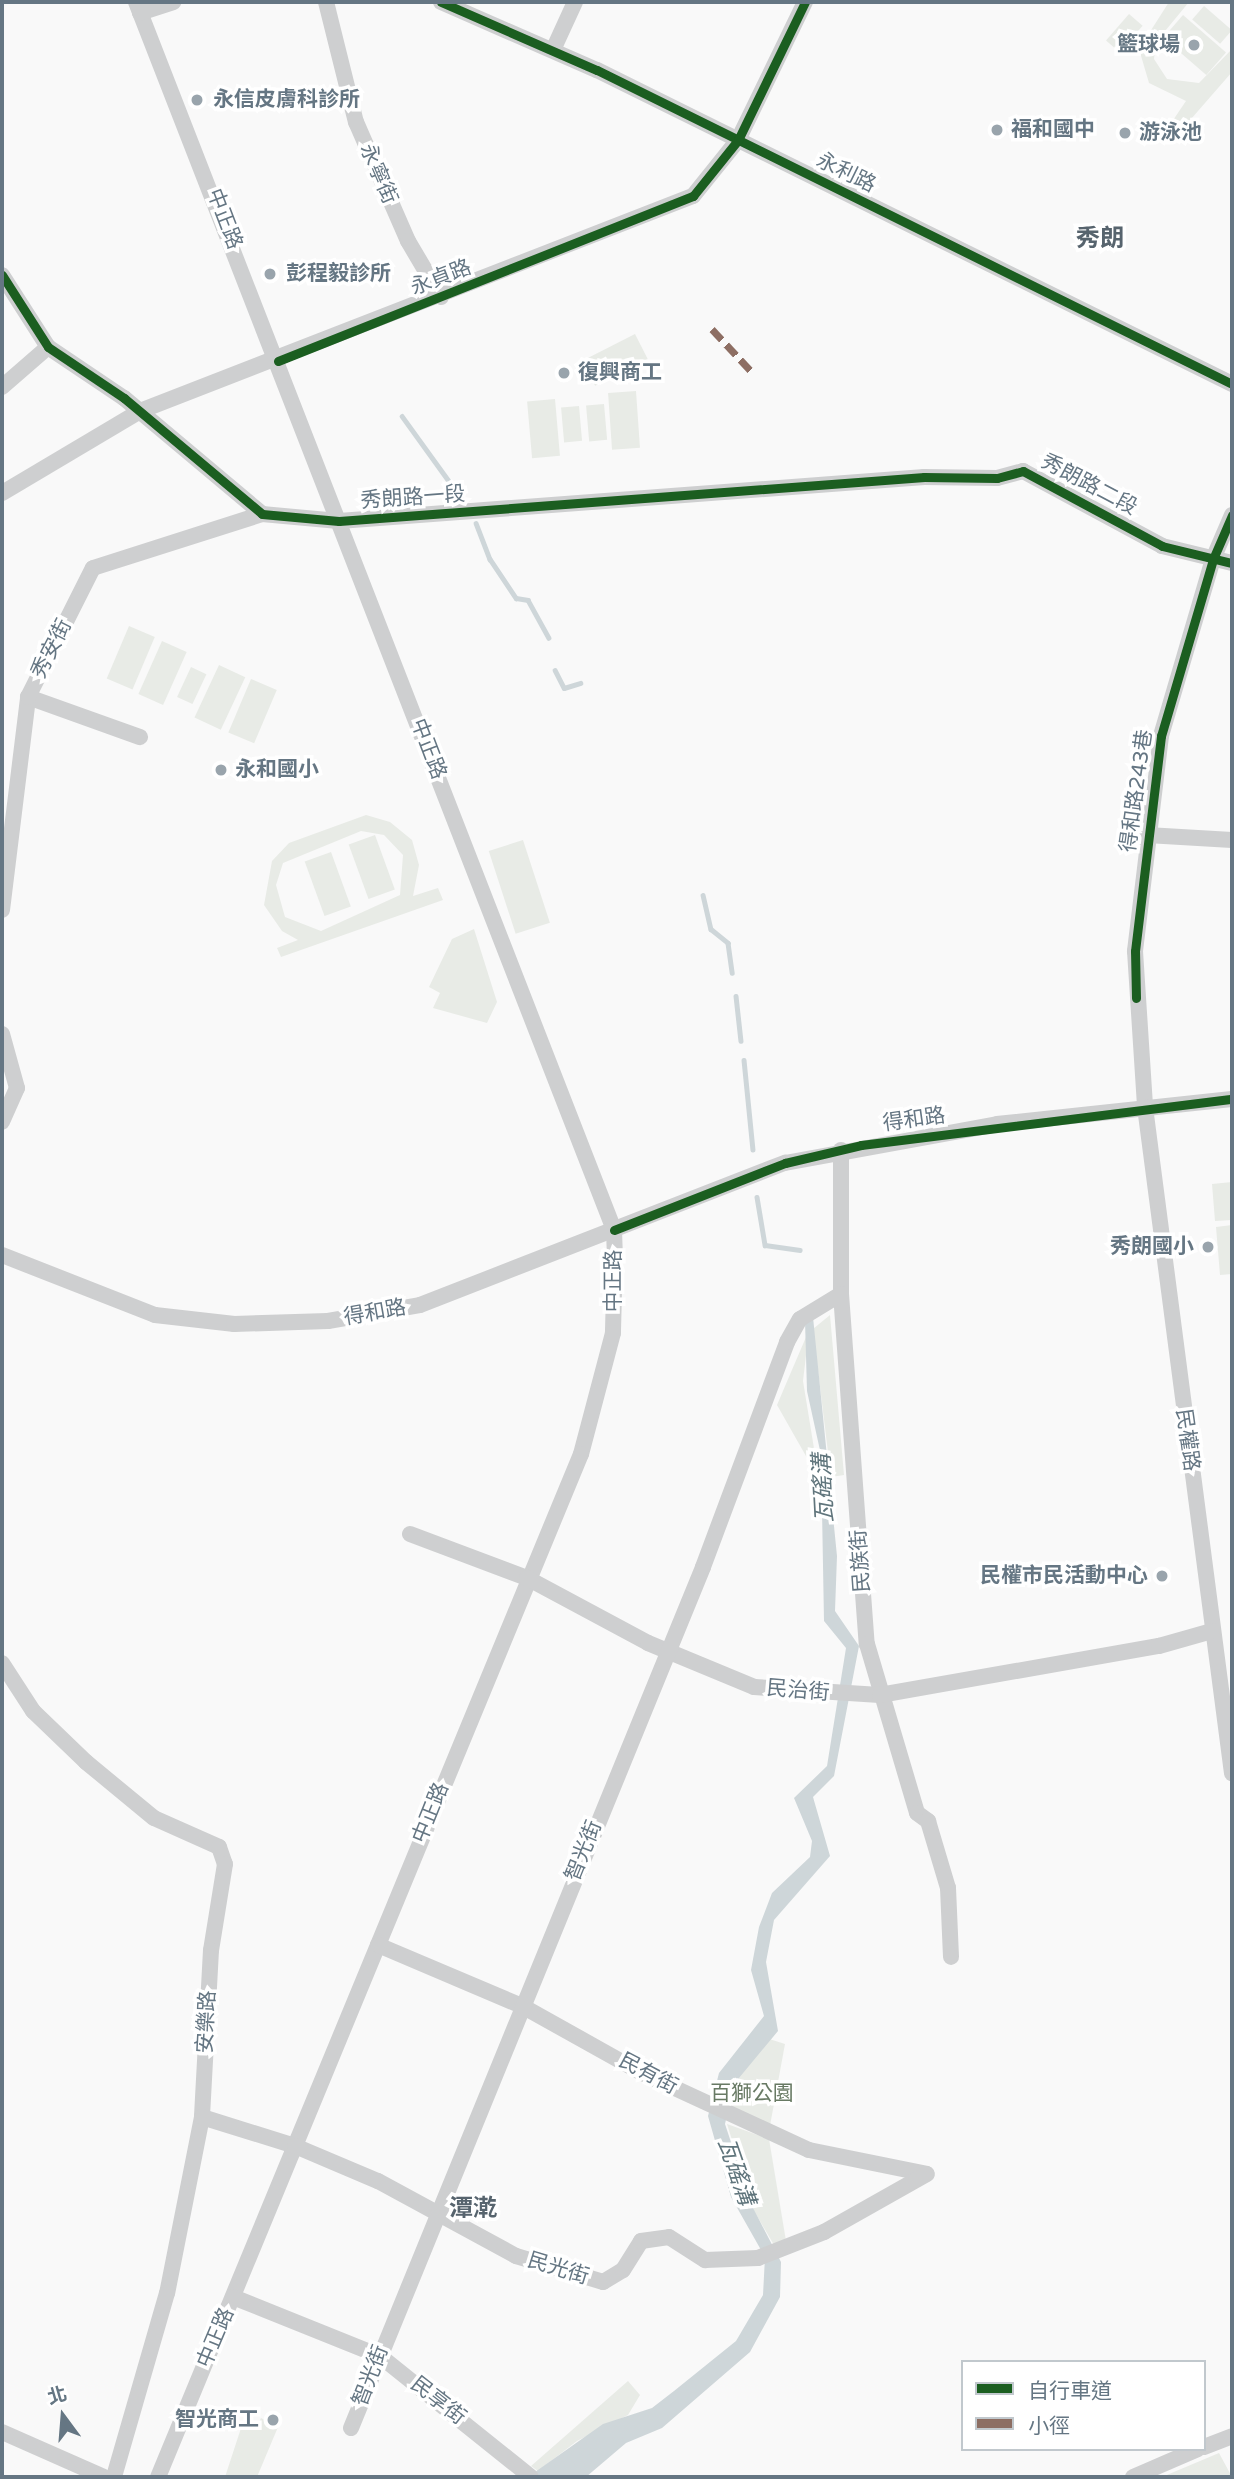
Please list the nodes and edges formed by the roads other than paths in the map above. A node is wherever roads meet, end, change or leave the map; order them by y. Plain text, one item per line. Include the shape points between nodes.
1 (173, 2) edge
2 (326, 2) edge
3 (441, 2) edge
4 (575, 2) edge
5 (805, 2) edge
6 (138, 7) edge
7 (553, 50) junction
8 (738, 140) junction
9 (2, 275) edge
10 (441, 297) junction
11 (48, 347) junction
12 (278, 361) junction
13 (1230, 382) edge
14 (2, 387) edge
15 (140, 411) junction
16 (924, 477) joint
17 (2, 493) edge
18 (262, 514) junction
19 (1232, 515) edge
20 (339, 521) junction
21 (1213, 559) junction
22 (1232, 563) edge
23 (28, 697) junction
24 (140, 737) dead end
25 (1147, 835) junction
26 (1232, 840) edge
27 (2, 910) edge
28 (2, 1034) edge
29 (1232, 1099) edge
30 (1145, 1107) junction
31 (2, 1122) edge
32 (841, 1150) junction
33 (614, 1230) junction
34 (2, 1255) edge
35 (841, 1294) junction
36 (410, 1534) dead end
37 (527, 1578) junction
38 (1212, 1631) junction
39 (666, 1650) junction
40 (2, 1663) edge
41 (880, 1695) junction
42 (1232, 1773) edge
43 (378, 1945) junction
44 (951, 1957) dead end
45 (522, 2006) junction
46 (202, 2117) junction
47 (295, 2146) junction
48 (927, 2174) joint
49 (435, 2212) junction
50 (233, 2297) junction
51 (380, 2356) junction
52 (351, 2428) dead end
53 (2, 2432) edge
54 (1232, 2436) edge
55 (1206, 2445) edge
56 (1193, 2451) edge
57 (525, 2472) edge
58 (104, 2477) edge
59 (114, 2477) edge
60 (158, 2477) edge
61 (1133, 2477) edge

1 - 6 street
2 - 10 street, 永寧街 via 356,122 408,241
3 - 7 street, 永利路
4 - 7 street
5 - 8 street, 永貞路
6 - 12 street, 中正路
7 - 8 street, 永利路
8 - 10 street, 永貞路 via 693,196
8 - 13 street, 永利路
9 - 11 street
10 - 12 street, 永貞路
11 - 14 street
11 - 15 street
12 - 15 street, 永貞路
12 - 20 street, 中正路
15 - 17 street, 永貞路
15 - 18 street
16 - 20 street, 秀朗路一段
16 - 21 street, 秀朗路二段 via 997,478 1023,471 1163,546
18 - 20 street, 秀朗路一段
18 - 23 street, 秀安街 via 93,568
19 - 21 street, 得和路243巷
20 - 33 street, 中正路
21 - 22 street, 秀朗路二段
21 - 25 street, 得和路243巷 via 1161,736
23 - 24 street
23 - 27 street, 秀安街
25 - 26 street
25 - 30 street, 得和路243巷 via 1135,951
28 - 31 street via 18,1088
29 - 30 street, 得和路
30 - 32 street, 得和路
30 - 38 street, 民權路
32 - 33 street, 得和路 via 774,1167
32 - 35 street, 民族街
33 - 34 street, 得和路 via 420,1305 328,1321 234,1325 155,1315
33 - 37 street, 中正路 via 607,1367 581,1454
35 - 39 street, 智光街 via 800,1319 787,1342
35 - 41 street, 民族街 via 867,1644
36 - 37 street, 民治街
37 - 39 street, 民治街
37 - 43 street, 中正路
38 - 41 street, 民治街 via 1159,1646
38 - 42 street, 民權路
39 - 41 street, 民治街 via 754,1688
39 - 45 street, 智光街
40 - 46 street, 安樂路 via 33,1711 86,1762 154,1818 219,1847 225,1864 211,1950
41 - 44 street, 民族街 via 948,1888
43 - 45 street, 民有街
43 - 47 street, 中正路
45 - 48 street, 民有街 via 696,2098 723,2106 808,2150
45 - 49 street, 智光街
46 - 47 street, 民光街
46 - 59 street, 安樂路 via 167,2293
47 - 49 street, 民光街
47 - 50 street, 中正路
48 - 49 street, 民光街 via 758,2258 705,2260 669,2237 641,2241 622,2270 603,2282 516,2256
49 - 51 street, 智光街
50 - 51 street, 民享街
50 - 60 street, 中正路
51 - 52 street, 智光街
51 - 57 street, 民享街
53 - 58 street
54 - 55 street
56 - 61 street

